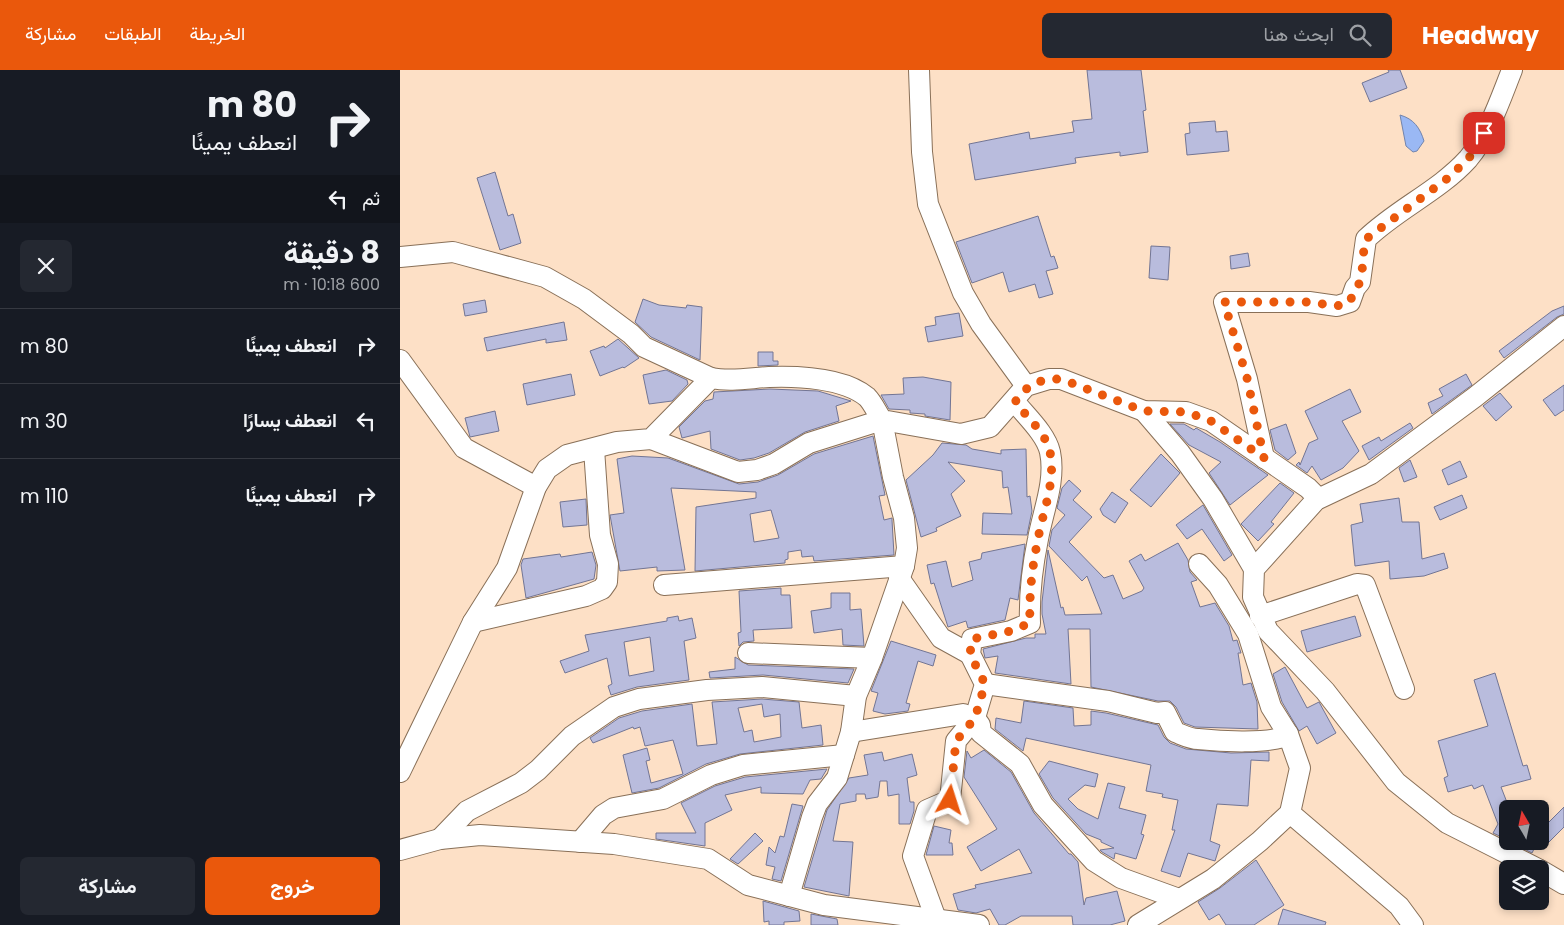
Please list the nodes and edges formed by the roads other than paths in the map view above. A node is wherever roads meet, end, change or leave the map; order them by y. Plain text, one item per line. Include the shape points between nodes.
1 (919, 70) edge
2 (1512, 70) edge
3 (400, 257) edge
4 (1564, 326) edge
5 (400, 360) edge
6 (711, 378) junction
7 (1021, 394) junction
8 (1144, 411) junction
9 (882, 420) junction
10 (651, 439) junction
11 (594, 449) junction
12 (1264, 458) junction
13 (536, 487) junction
14 (1316, 500) junction
15 (1199, 564) dead end
16 (1254, 569) junction
17 (901, 572) junction
18 (664, 585) dead end
19 (1260, 616) junction
20 (474, 622) junction
21 (748, 653) dead end
22 (970, 654) junction
23 (872, 658) junction
24 (985, 684) junction
25 (1404, 689) dead end
26 (856, 696) junction
27 (975, 718) junction
28 (851, 732) junction
29 (1288, 734) junction
30 (844, 755) junction
31 (403, 760) edge
32 (1290, 813) junction
33 (440, 839) junction
34 (580, 842) junction
35 (400, 850) edge
36 (1521, 860) edge
37 (1549, 875) edge
38 (1564, 884) edge
39 (789, 896) junction
40 (1179, 899) junction
41 (936, 919) junction
42 (979, 925) edge
43 (1138, 925) edge
44 (1413, 925) edge

1 - 7 street via 922,152 928,204 962,293
2 - 12 street via 1492,120 1469,158 1448,178 1366,239 1360,282 1350,302 1337,306 1300,302 1224,302 1247,378
3 - 6 street via 453,252 545,277 584,299 644,347
4 - 14 street via 1371,474
5 - 13 street via 464,448
6 - 9 street via 724,381 771,377 826,380 846,385 867,398
6 - 10 street
7 - 8 street via 1049,379 1061,379
7 - 9 street via 990,427 960,434
7 - 22 street via 1050,451 1051,473 1029,592 1030,623 1011,631 972,639
8 - 12 street via 1186,412 1211,421
8 - 16 street via 1213,498
9 - 10 street via 809,443 774,464 738,472
9 - 17 street via 904,518 907,548
10 - 11 street via 617,442
11 - 13 street via 567,455 547,469
11 - 20 street via 600,535 608,564 607,582 602,590
12 - 14 street via 1308,488
13 - 20 street via 507,568
14 - 16 street
15 - 29 street via 1218,585 1248,634 1271,706
16 - 19 street via 1253,597
17 - 18 street
17 - 22 street via 941,638
17 - 23 street
19 - 25 street via 1357,584 1364,585
19 - 36 street via 1268,631 1325,692 1396,782 1447,822
20 - 31 street
21 - 23 street
22 - 24 street
23 - 26 street
24 - 27 street
24 - 29 street via 1164,712 1175,732 1196,740 1264,740 1284,738
26 - 28 street
26 - 33 street via 762,687 659,696 614,707 572,736 521,783 467,811
27 - 28 street via 963,714
27 - 40 street via 981,733 1020,764 1043,804 1094,860 1121,878
27 - 41 street via 956,741 950,800 927,810 913,856
28 - 30 street
29 - 32 street via 1300,768
30 - 34 street via 743,765 711,775 663,799 614,808 603,815
30 - 39 street via 837,778 817,804
32 - 40 street via 1213,879
32 - 44 street via 1399,906
33 - 34 street via 480,835
33 - 35 street
34 - 39 street via 708,859 748,885
37 - 38 street
39 - 41 street via 824,905
40 - 43 street
41 - 42 street

